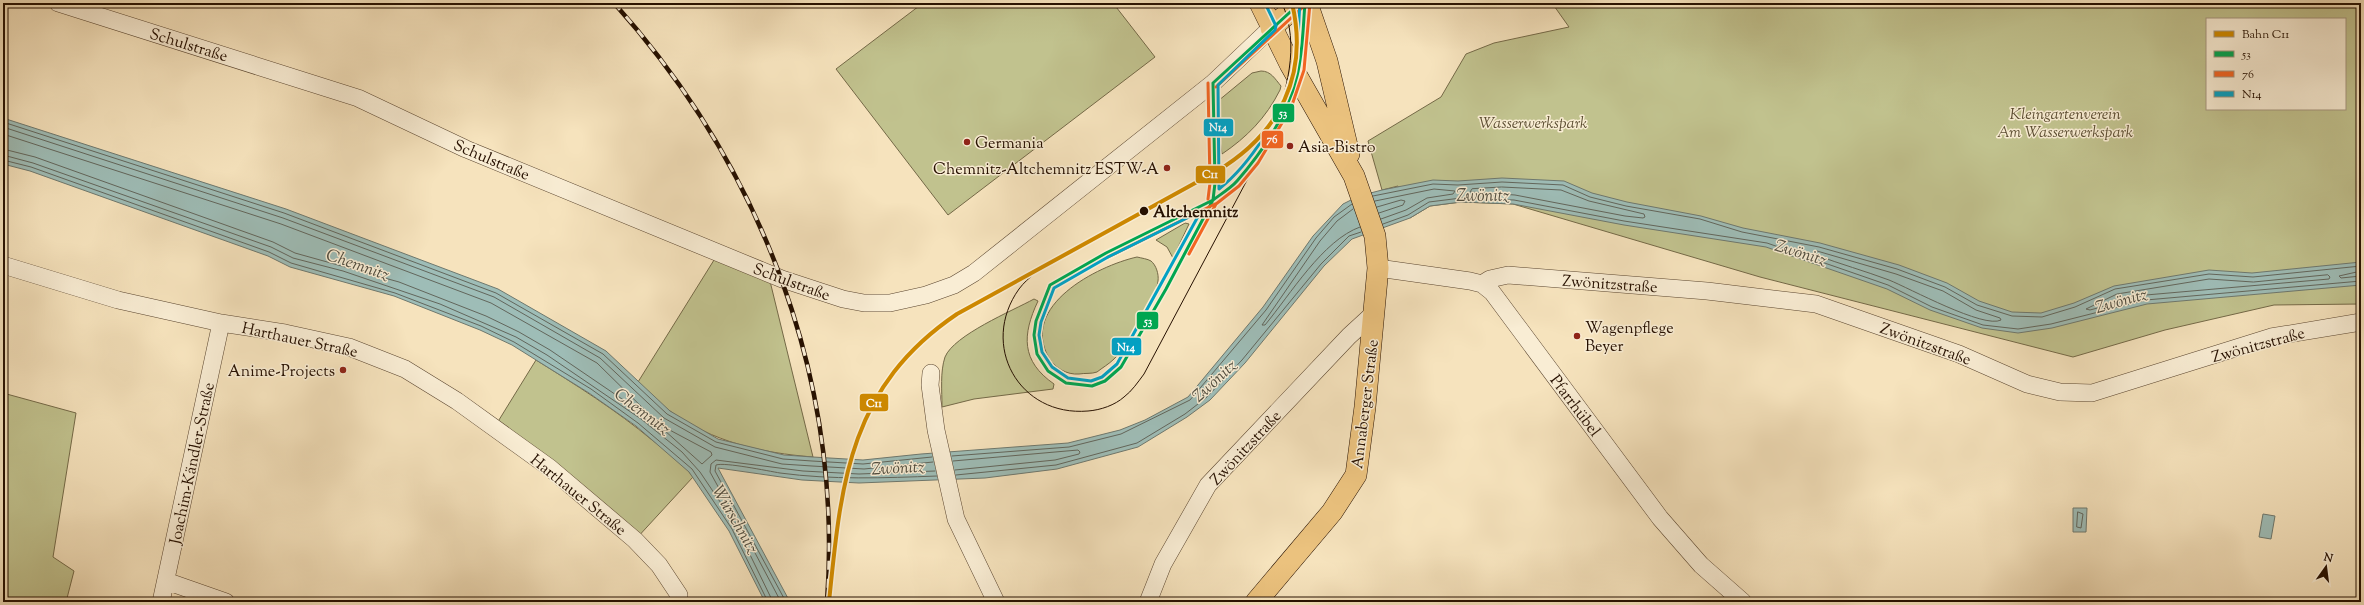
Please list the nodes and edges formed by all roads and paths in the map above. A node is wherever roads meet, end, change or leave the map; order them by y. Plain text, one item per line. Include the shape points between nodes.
1 (58, 3) edge
2 (1260, 3) edge
3 (1300, 3) edge
4 (1307, 3) edge
5 (1271, 28) junction
6 (1358, 185) junction
7 (3, 265) edge
8 (1378, 268) junction
9 (1482, 284) junction
10 (1374, 314) junction
11 (2361, 322) edge
12 (221, 323) junction
13 (931, 373) dead end
14 (166, 581) junction
15 (161, 602) edge
16 (226, 602) edge
17 (677, 602) edge
18 (996, 602) edge
19 (1148, 602) edge
20 (1256, 602) edge
21 (1743, 602) edge

1 - 5 street, Schulstraße via 358,98 466,149 804,287 864,303 890,303 926,295 954,285 992,259 1212,83
2 - 5 main road, Annaberger Straße
3 - 5 main road
4 - 6 main road, Annaberger Straße via 1327,61
5 - 6 main road, Annaberger Straße
6 - 8 main road, Annaberger Straße via 1375,236
7 - 12 street, Harthauer Straße via 118,300
8 - 9 street, Pfarrhübel via 1470,280
8 - 10 main road, Annaberger Straße
9 - 11 street, Zwönitzstraße via 1490,279 1508,275 1707,291 1816,304 1959,354 2027,384 2060,392 2092,393 2271,337
9 - 21 street, Pfarrhübel via 1492,292 1660,518 1701,565
10 - 19 street, Zwönitzstraße via 1349,336 1208,485 1163,564
10 - 20 main road, Annaberger Straße via 1356,475 1332,512
12 - 14 street, Joachim-Kändler-Straße
12 - 17 street, Harthauer Straße via 349,347 405,369 457,401 550,468 635,540 659,565 679,595
13 - 18 street via 930,385 936,430 956,519
14 - 15 street, Joachim-Kändler-Straße
14 - 16 street

